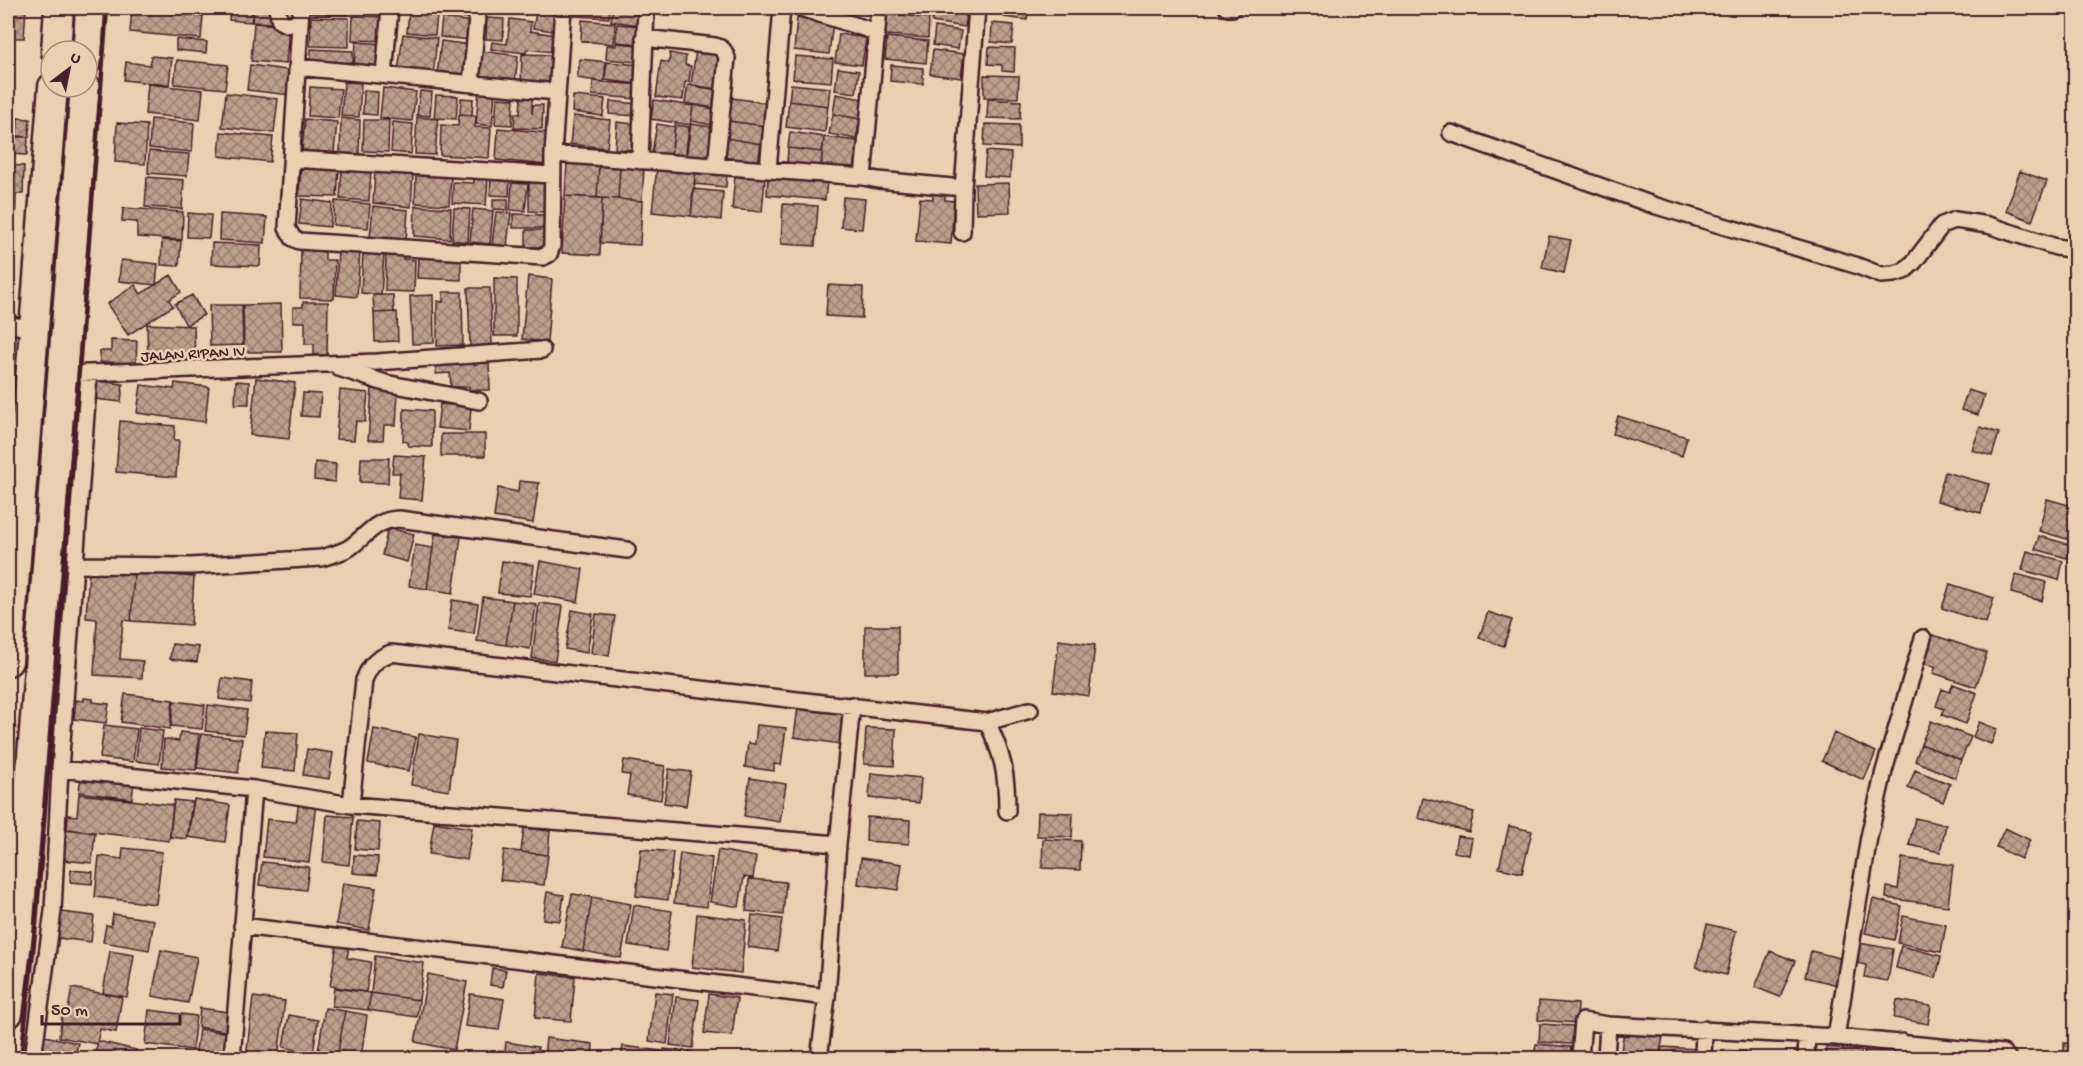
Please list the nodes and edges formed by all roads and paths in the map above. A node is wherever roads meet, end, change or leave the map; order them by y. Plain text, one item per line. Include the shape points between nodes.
1 (59, 8) edge
2 (90, 8) edge
3 (277, 8) edge
4 (390, 8) edge
5 (478, 8) edge
6 (563, 8) edge
7 (646, 8) edge
8 (782, 8) edge
9 (801, 8) edge
10 (879, 8) edge
11 (977, 8) edge
12 (1227, 8) edge
13 (1233, 8) edge
14 (301, 15) edge
15 (876, 32) junction
16 (644, 38) junction
17 (57, 39) edge
18 (88, 39) edge
19 (297, 67) junction
20 (384, 75) junction
21 (471, 84) junction
22 (557, 92) junction
23 (84, 99) edge
24 (52, 100) edge
25 (82, 115) junction
26 (1451, 133) dead end
27 (553, 154) junction
28 (292, 159) junction
29 (640, 161) junction
30 (717, 166) junction
31 (768, 170) junction
32 (552, 175) junction
33 (863, 177) junction
34 (963, 188) junction
35 (962, 232) dead end
36 (2076, 250) edge
37 (21, 327) edge
38 (542, 350) dead end
39 (324, 364) junction
40 (76, 374) junction
41 (479, 400) dead end
42 (13, 532) edge
43 (627, 550) dead end
44 (77, 565) junction
45 (9, 623) edge
46 (1923, 638) dead end
47 (8, 661) edge
48 (852, 705) junction
49 (1030, 710) dead end
50 (987, 722) junction
51 (60, 769) junction
52 (254, 789) junction
53 (351, 805) junction
54 (1007, 811) dead end
55 (838, 844) junction
56 (242, 926) junction
57 (826, 997) junction
58 (8, 1013) edge
59 (1608, 1025) junction
60 (1704, 1029) junction
61 (1807, 1035) junction
62 (1836, 1037) junction
63 (1902, 1042) junction
64 (33, 1059) edge
65 (232, 1059) edge
66 (819, 1059) edge
67 (1580, 1059) edge
68 (1606, 1059) edge
69 (1702, 1059) edge
70 (1806, 1059) edge
71 (1902, 1059) edge
72 (2008, 1059) edge

1 - 17 highway
2 - 18 highway
3 - 14 street via 280,21 286,24
4 - 20 street
5 - 21 street
6 - 22 street
7 - 16 street
8 - 31 street
9 - 15 street
10 - 15 street
11 - 34 street
12 - 13 street
14 - 19 street
15 - 33 street
16 - 29 street
16 - 30 street via 722,47 725,51
19 - 20 street
19 - 28 street
20 - 21 street
21 - 22 street
22 - 27 street
23 - 25 highway
24 - 25 highway via 62,112
24 - 37 highway
25 - 40 highway
26 - 36 street via 1653,205 1881,275 1904,271 1942,225 1955,220 1988,225 2056,248
27 - 29 street
27 - 32 street
28 - 32 street
28 - 32 street via 287,228 299,241 543,257 552,246
29 - 30 street
30 - 31 street
31 - 33 street
33 - 34 street
34 - 35 street
37 - 42 highway
38 - 39 street, JALAN RIPAN IV
39 - 40 street, JALAN RIPAN IV
39 - 41 street, JALAN RIPAN IV via 385,383
40 - 44 street
40 - 58 highway
42 - 45 highway
43 - 44 street via 399,519 379,522 351,547 321,558 191,566
44 - 51 street
45 - 47 highway
46 - 62 street via 1872,826
48 - 50 street
48 - 53 street via 391,653 377,658 364,680
48 - 55 street
49 - 50 street
50 - 54 street via 1000,748
51 - 52 street
51 - 64 street via 53,911
52 - 53 street
52 - 56 street
53 - 55 street
55 - 57 street
56 - 57 street
56 - 65 street
57 - 66 street
59 - 60 street
59 - 67 street via 1583,1021
59 - 68 street
60 - 61 street
60 - 69 street
61 - 62 street
61 - 70 street
62 - 63 street
63 - 71 street
63 - 72 street via 2003,1053

